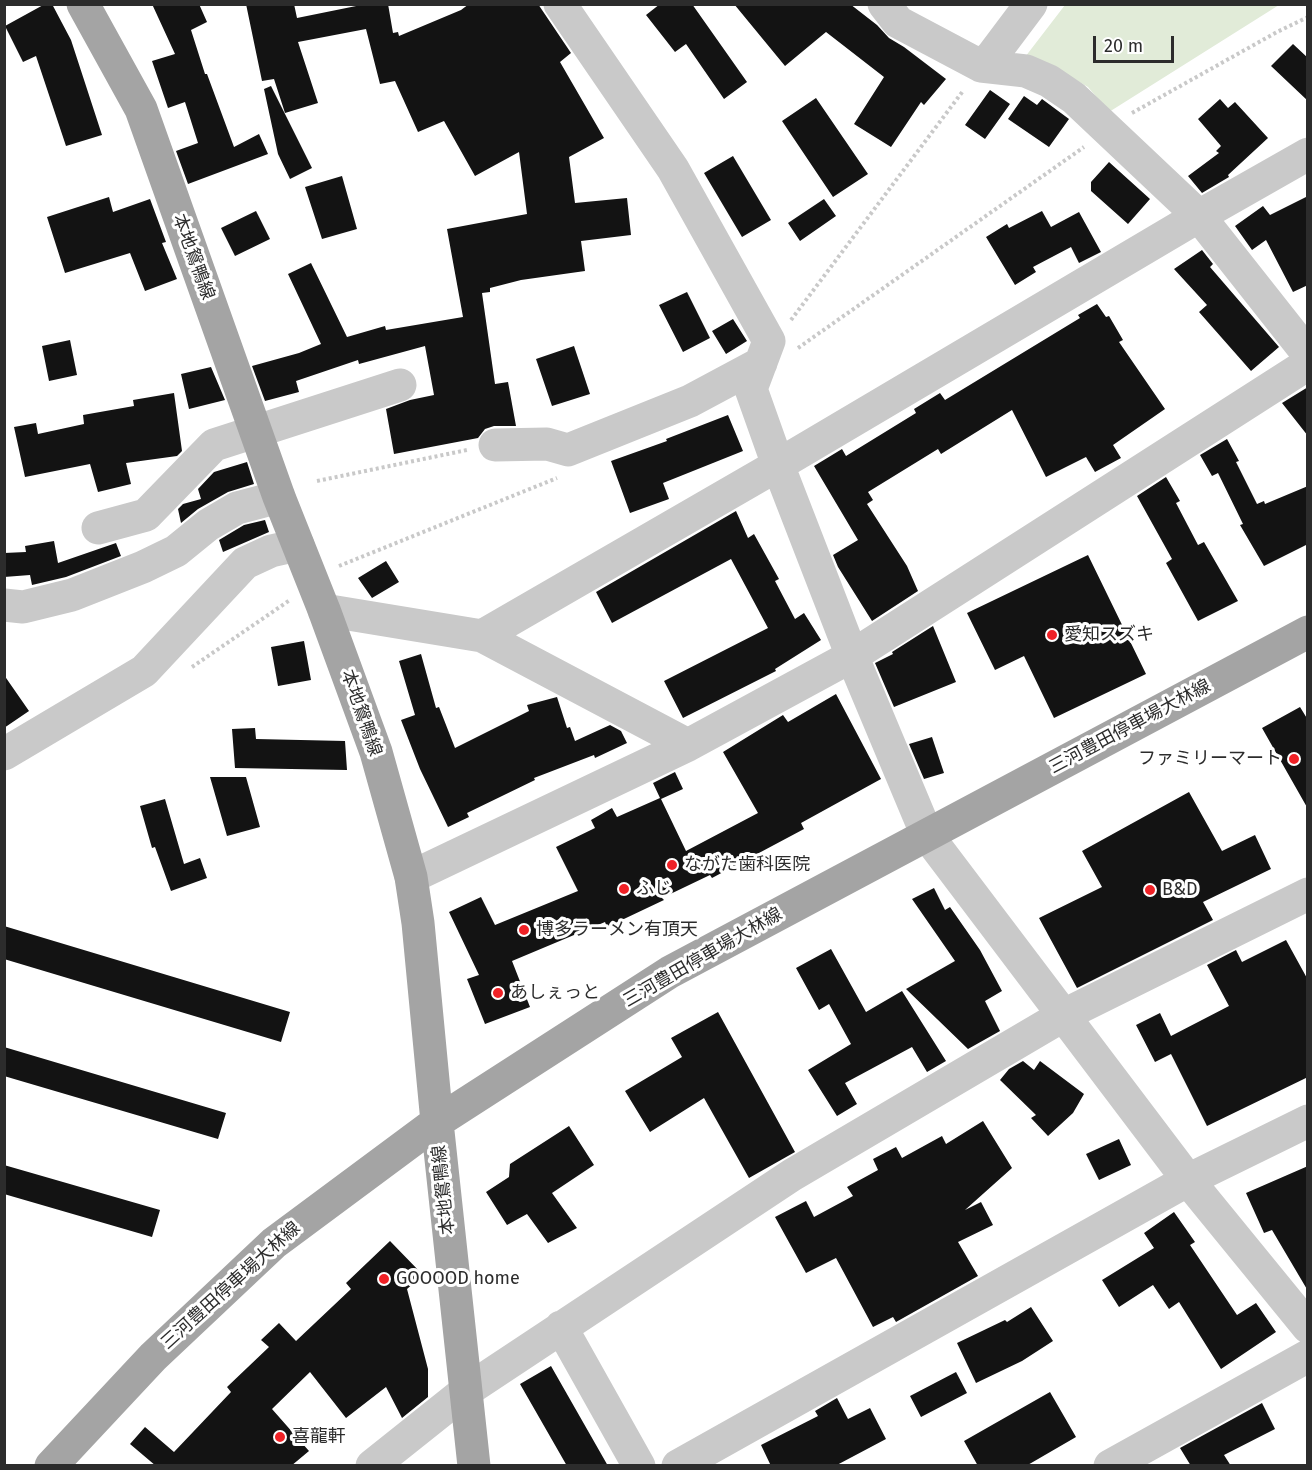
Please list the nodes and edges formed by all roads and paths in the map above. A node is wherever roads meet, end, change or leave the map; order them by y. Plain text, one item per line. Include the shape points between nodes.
1 (83, 4) edge
2 (560, 4) edge
3 (884, 4) edge
4 (1031, 4) edge
5 (1308, 17) edge
6 (981, 66) junction
7 (1130, 114) dead end
8 (1308, 154) edge
9 (1199, 216) junction
10 (765, 352) junction
11 (1308, 354) edge
12 (1308, 364) edge
13 (400, 385) dead end
14 (255, 432) junction
15 (495, 445) joint
16 (778, 465) junction
17 (317, 481) dead end
18 (288, 520) junction
19 (98, 528) dead end
20 (4, 604) edge
21 (324, 610) junction
22 (1308, 632) edge
23 (482, 636) junction
24 (852, 656) junction
25 (688, 745) junction
26 (4, 754) edge
27 (927, 835) junction
28 (411, 877) junction
29 (1308, 894) edge
30 (1064, 1015) junction
31 (1308, 1121) edge
32 (437, 1122) junction
33 (1188, 1180) junction
34 (561, 1327) junction
35 (1308, 1327) edge
36 (1308, 1356) edge
37 (466, 1391) junction
38 (1145, 1457) edge
39 (51, 1466) edge
40 (372, 1466) edge
41 (474, 1466) edge
42 (639, 1466) edge
43 (678, 1466) edge
44 (1110, 1466) edge

1 - 14 main road, 本地鴛鴨線 via 141,109
2 - 10 street via 674,169
3 - 6 street via 898,22
4 - 6 street
5 - 7 path
6 - 9 street via 1026,71 1074,98
6 - 10 path
8 - 9 street
9 - 11 street
9 - 16 street
10 - 15 street via 690,401 568,450 547,444
10 - 16 street via 750,389
12 - 24 street
13 - 14 street
14 - 18 main road, 本地鴛鴨線
14 - 19 street via 214,445 146,515
15 - 17 path
16 - 23 street
16 - 24 street
18 - 20 street via 237,508 176,551 133,572 72,595 23,607
18 - 21 main road, 本地鴛鴨線
18 - 26 street via 271,551 245,563 144,671
21 - 23 street
21 - 28 main road, 本地鴛鴨線 via 376,752
22 - 27 main road, 三河豊田停車場大林線
23 - 25 street
24 - 25 street
24 - 27 street
25 - 28 street
27 - 30 street
27 - 32 main road, 三河豊田停車場大林線 via 670,972
28 - 32 main road, 本地鴛鴨線
29 - 30 street
30 - 33 street
30 - 34 street via 792,1175
31 - 33 street
32 - 37 main road, 本地鴛鴨線
32 - 39 main road, 三河豊田停車場大林線 via 274,1243 153,1357
33 - 35 street
33 - 43 street
34 - 37 street
34 - 42 street
36 - 38 street
37 - 40 street
37 - 41 main road, 本地鴛鴨線
38 - 44 street

